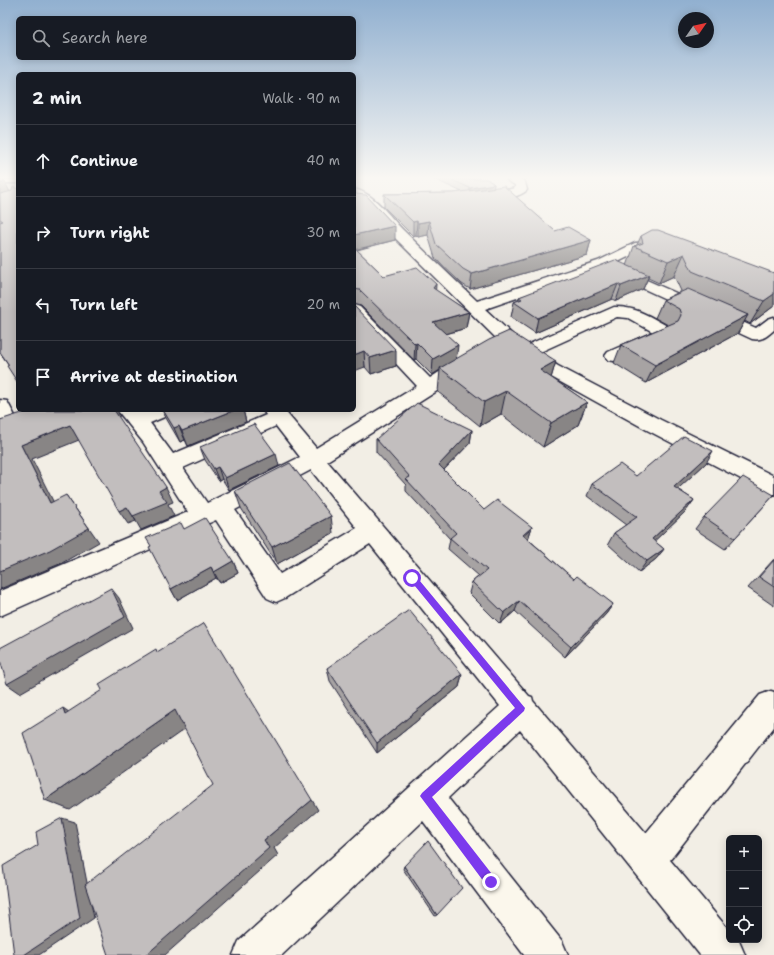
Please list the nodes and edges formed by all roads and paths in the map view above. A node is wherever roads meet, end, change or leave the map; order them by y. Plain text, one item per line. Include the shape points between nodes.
1 (389, 224) edge
2 (674, 254) edge
3 (603, 264) junction
4 (474, 307) junction
5 (356, 312) edge
6 (774, 322) edge
7 (516, 346) junction
8 (614, 356) dead end
9 (428, 387) junction
10 (26, 412) edge
11 (152, 412) edge
12 (276, 414) edge
13 (2, 415) edge
14 (132, 416) edge
15 (314, 459) junction
16 (169, 465) junction
17 (774, 486) edge
18 (211, 511) junction
19 (373, 530) junction
20 (0, 604) edge
21 (771, 706) dead end
22 (521, 708) junction
23 (425, 796) junction
24 (647, 860) junction
25 (253, 955) edge
26 (548, 955) edge
27 (725, 955) edge

1 - 4 street
2 - 3 street via 646,245
3 - 4 street
3 - 6 street via 758,335
4 - 7 street
5 - 9 street
7 - 8 street via 614,312 632,313 663,331 662,334
7 - 9 street via 485,354
7 - 17 street via 552,370
9 - 15 street
10 - 13 street
11 - 14 street
12 - 15 street
12 - 16 street
14 - 16 street
15 - 18 street
15 - 19 street
16 - 18 street
18 - 19 street via 276,590
18 - 20 street
19 - 22 street
21 - 24 street
22 - 23 street
22 - 24 street
23 - 25 street
23 - 26 street
24 - 27 street

